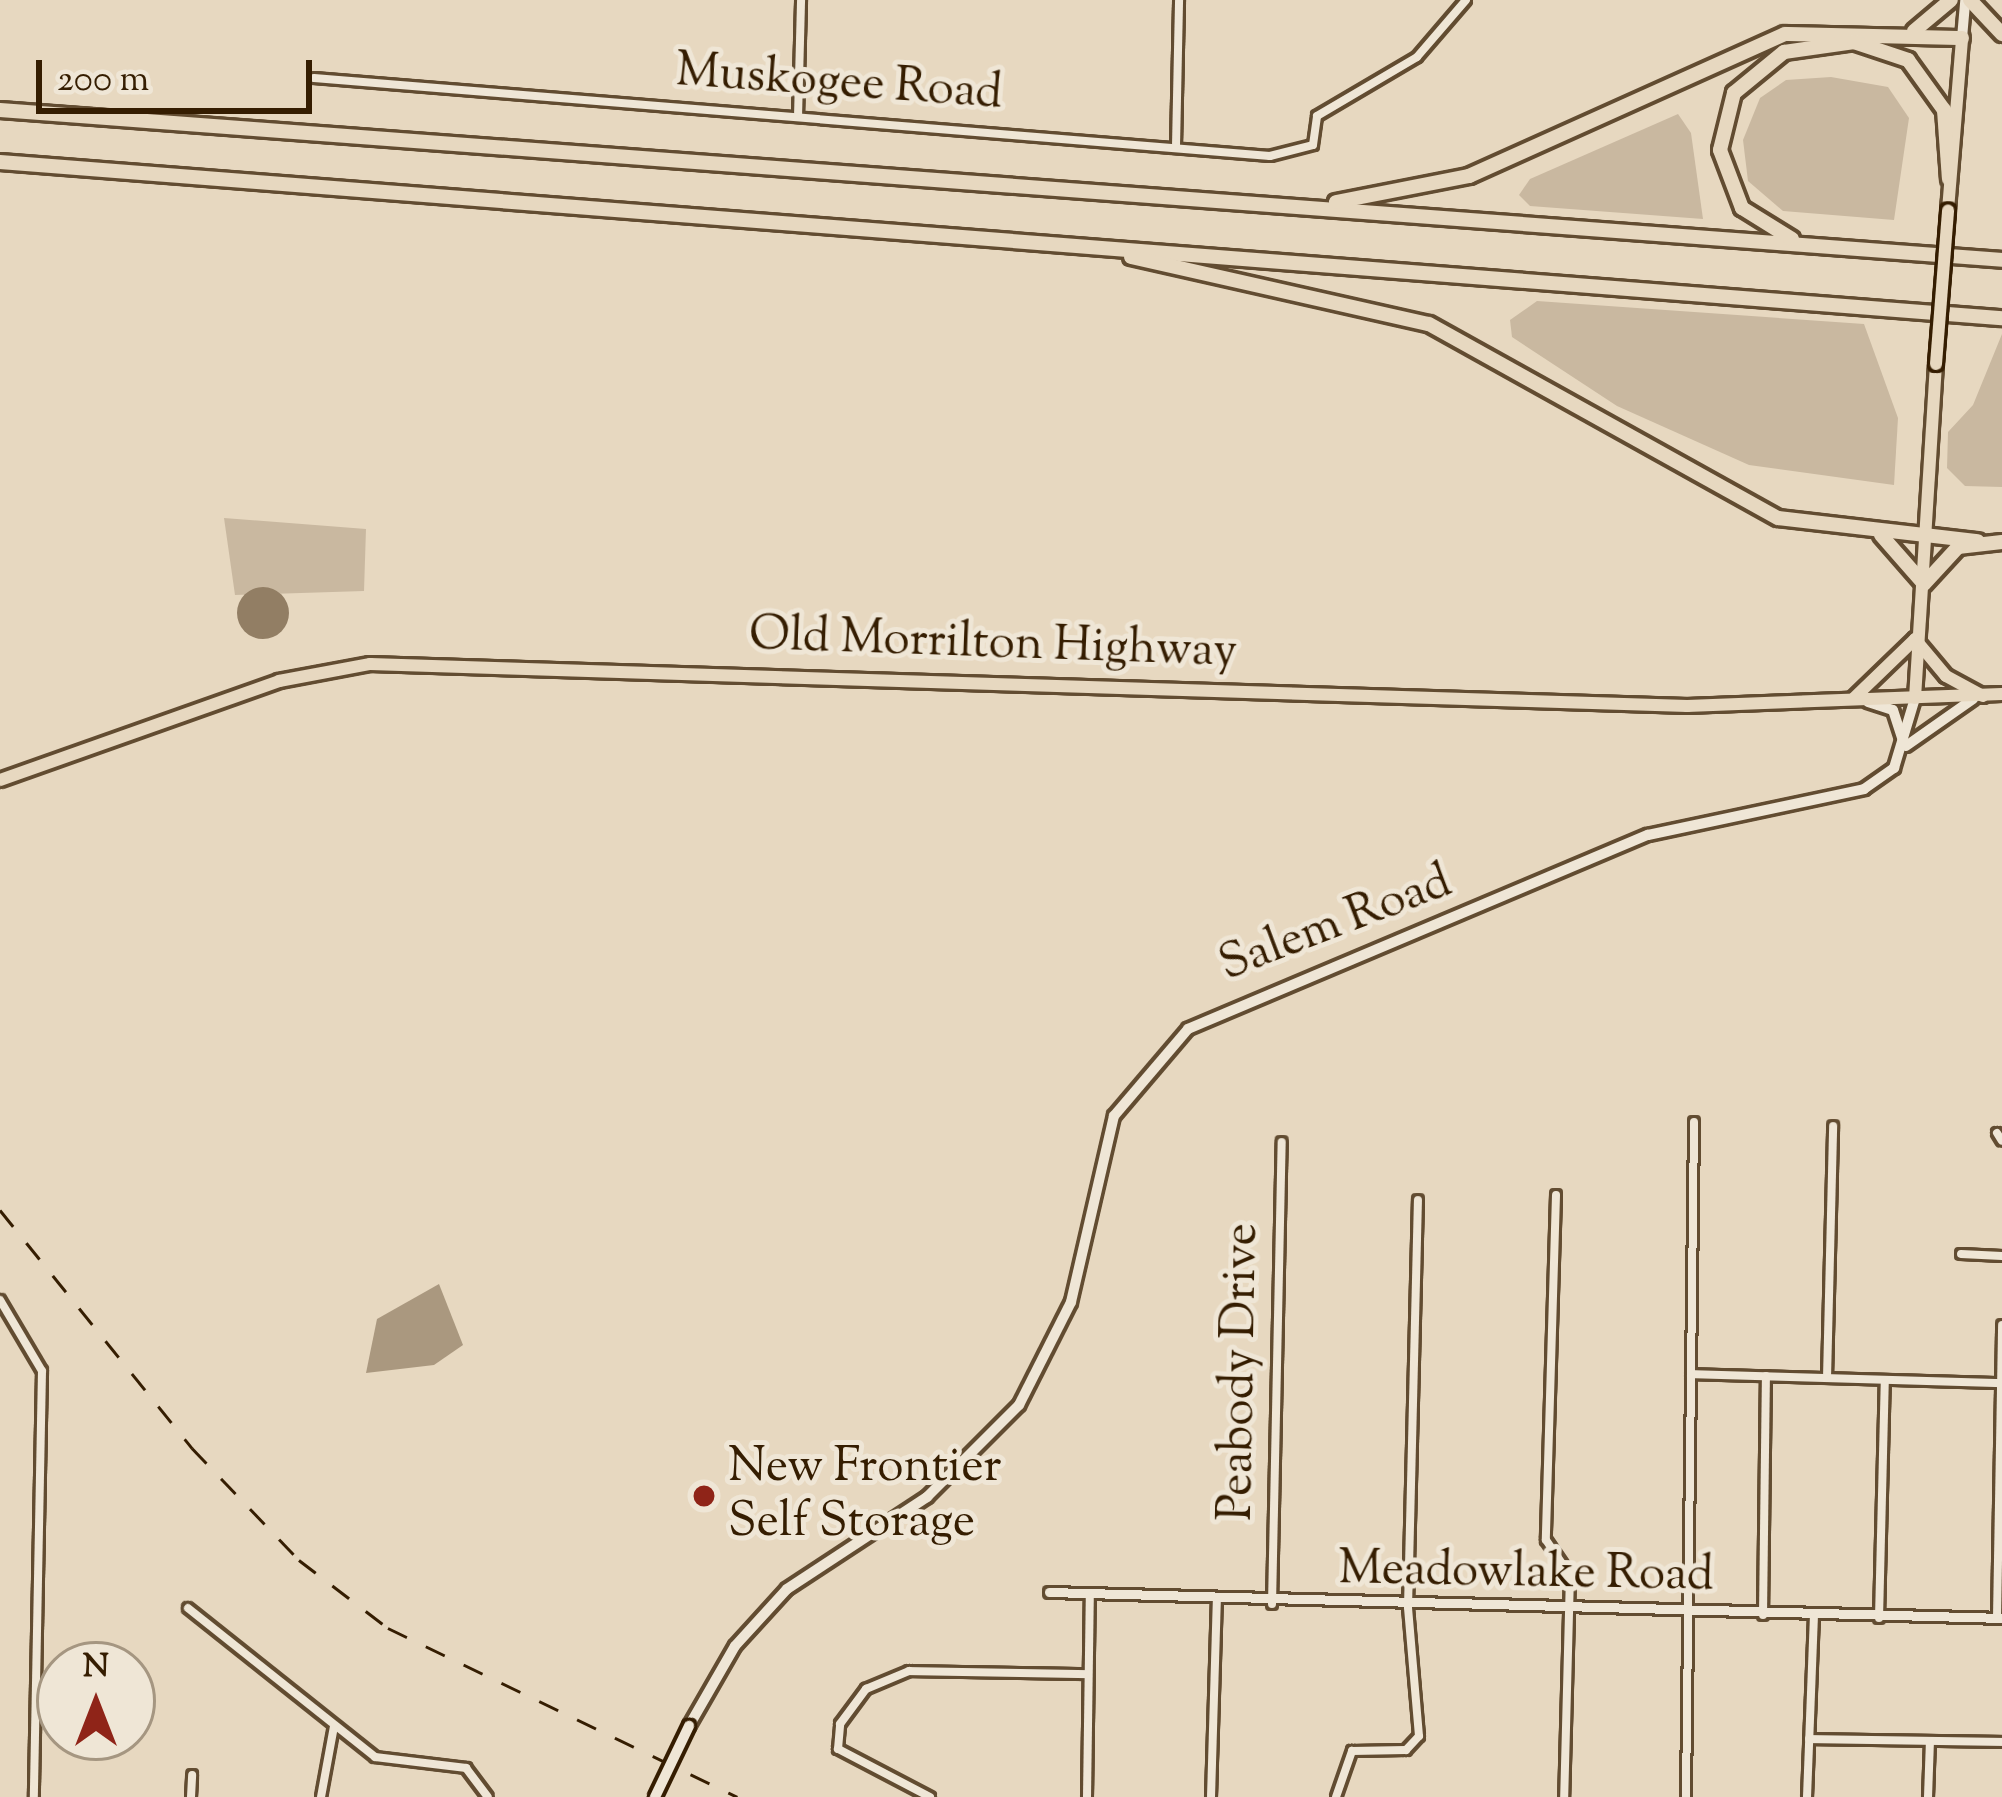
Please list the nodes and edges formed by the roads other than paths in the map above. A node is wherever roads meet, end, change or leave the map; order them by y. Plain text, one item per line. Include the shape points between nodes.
1 (801, 0) edge
2 (1179, 0) edge
3 (1466, 0) edge
4 (1951, 0) edge
5 (1968, 0) edge
6 (1909, 33) junction
7 (2002, 34) edge
8 (1962, 38) junction
9 (314, 78) dead end
10 (0, 110) edge
11 (798, 117) junction
12 (1176, 146) junction
13 (0, 162) edge
14 (1949, 179) junction
15 (1281, 205) junction
16 (1073, 246) junction
17 (1814, 246) junction
18 (2002, 260) edge
19 (2002, 318) edge
20 (1858, 530) junction
21 (1929, 536) junction
22 (1978, 541) junction
23 (2002, 542) edge
24 (1924, 584) junction
25 (1915, 639) junction
26 (2002, 694) edge
27 (1983, 696) junction
28 (1915, 698) junction
29 (1853, 699) junction
30 (1903, 748) junction
31 (0, 780) edge
32 (1694, 1122) dead end
33 (1833, 1126) dead end
34 (1282, 1142) dead end
35 (1556, 1195) dead end
36 (1418, 1199) dead end
37 (1961, 1254) dead end
38 (2002, 1256) edge
39 (0, 1300) edge
40 (2002, 1325) edge
41 (1691, 1375) junction
42 (1766, 1376) junction
43 (1827, 1378) junction
44 (1885, 1379) junction
45 (2000, 1383) edge
46 (1048, 1592) dead end
47 (1090, 1594) junction
48 (1216, 1600) junction
49 (1272, 1604) junction
50 (1408, 1607) junction
51 (188, 1608) dead end
52 (1571, 1610) junction
53 (1693, 1612) junction
54 (1763, 1615) junction
55 (1814, 1615) junction
56 (1879, 1618) junction
57 (2000, 1618) edge
58 (1088, 1674) junction
59 (334, 1726) junction
60 (1809, 1739) junction
61 (1930, 1741) junction
62 (2002, 1742) edge
63 (192, 1775) dead end
64 (34, 1797) edge
65 (191, 1797) edge
66 (321, 1797) edge
67 (488, 1797) edge
68 (655, 1797) edge
69 (930, 1797) edge
70 (1087, 1797) edge
71 (1211, 1797) edge
72 (1336, 1797) edge
73 (1564, 1797) edge
74 (1686, 1797) edge
75 (1807, 1797) edge
76 (1928, 1797) edge

1 - 11 street
2 - 12 street
3 - 12 street, Muskogee Road via 1417,57 1328,108 1313,145
4 - 6 highway
5 - 7 highway
5 - 8 main road
6 - 8 highway
6 - 15 highway via 1785,34 1460,179
8 - 14 main road
9 - 11 street, Muskogee Road
10 - 15 highway
11 - 12 street, Muskogee Road
13 - 16 highway
14 - 17 highway via 1944,110 1908,60 1854,42 1771,58 1727,106 1722,169 1753,219
14 - 21 main road, bridge
15 - 17 highway
16 - 19 highway
16 - 20 highway via 1409,316 1742,502
17 - 18 highway
20 - 21 highway
20 - 24 highway via 1896,542
21 - 22 highway
21 - 24 main road
22 - 23 highway
22 - 24 highway via 1946,555
24 - 25 main road
25 - 27 main road via 1946,676
25 - 28 main road
25 - 29 main road
26 - 27 main road, Old Morrilton Highway
27 - 28 main road, Old Morrilton Highway
27 - 30 main road, Salem Road via 1938,714
28 - 29 main road, Old Morrilton Highway
28 - 30 main road
29 - 30 main road via 1893,710
29 - 31 main road, Old Morrilton Highway via 1687,706 370,664 279,681
30 - 68 main road, Salem Road, bridge via 1864,789 1648,836 1188,1029 1114,1116 1071,1301 1019,1405 927,1497 787,1589 735,1646
32 - 41 street
33 - 43 street
34 - 49 street, Peabody Drive
35 - 52 street via 1546,1540 1570,1575
36 - 50 street
37 - 38 street
39 - 64 street via 42,1371
40 - 45 street
41 - 42 street
41 - 53 street via 1683,1517
42 - 43 street
42 - 54 street
43 - 44 street
44 - 45 street
44 - 56 street
45 - 57 street
46 - 47 street, Meadowlake Road
47 - 48 street, Meadowlake Road
47 - 58 street
48 - 49 street, Meadowlake Road
48 - 71 street
49 - 50 street, Meadowlake Road
50 - 52 street, Meadowlake Road
50 - 72 street via 1419,1736 1406,1750 1352,1751
51 - 59 street
52 - 53 street, Meadowlake Road
52 - 73 street
53 - 54 street, Meadowlake Road
53 - 74 street
54 - 55 street, Meadowlake Road
55 - 56 street, Meadowlake Road
55 - 60 street
56 - 57 street, Meadowlake Road
58 - 69 street via 901,1672 859,1696 836,1733 846,1757
58 - 70 street
59 - 66 street
59 - 67 street via 384,1762 455,1765 481,1778
60 - 61 street
60 - 75 street
61 - 62 street
61 - 76 street
63 - 65 street

